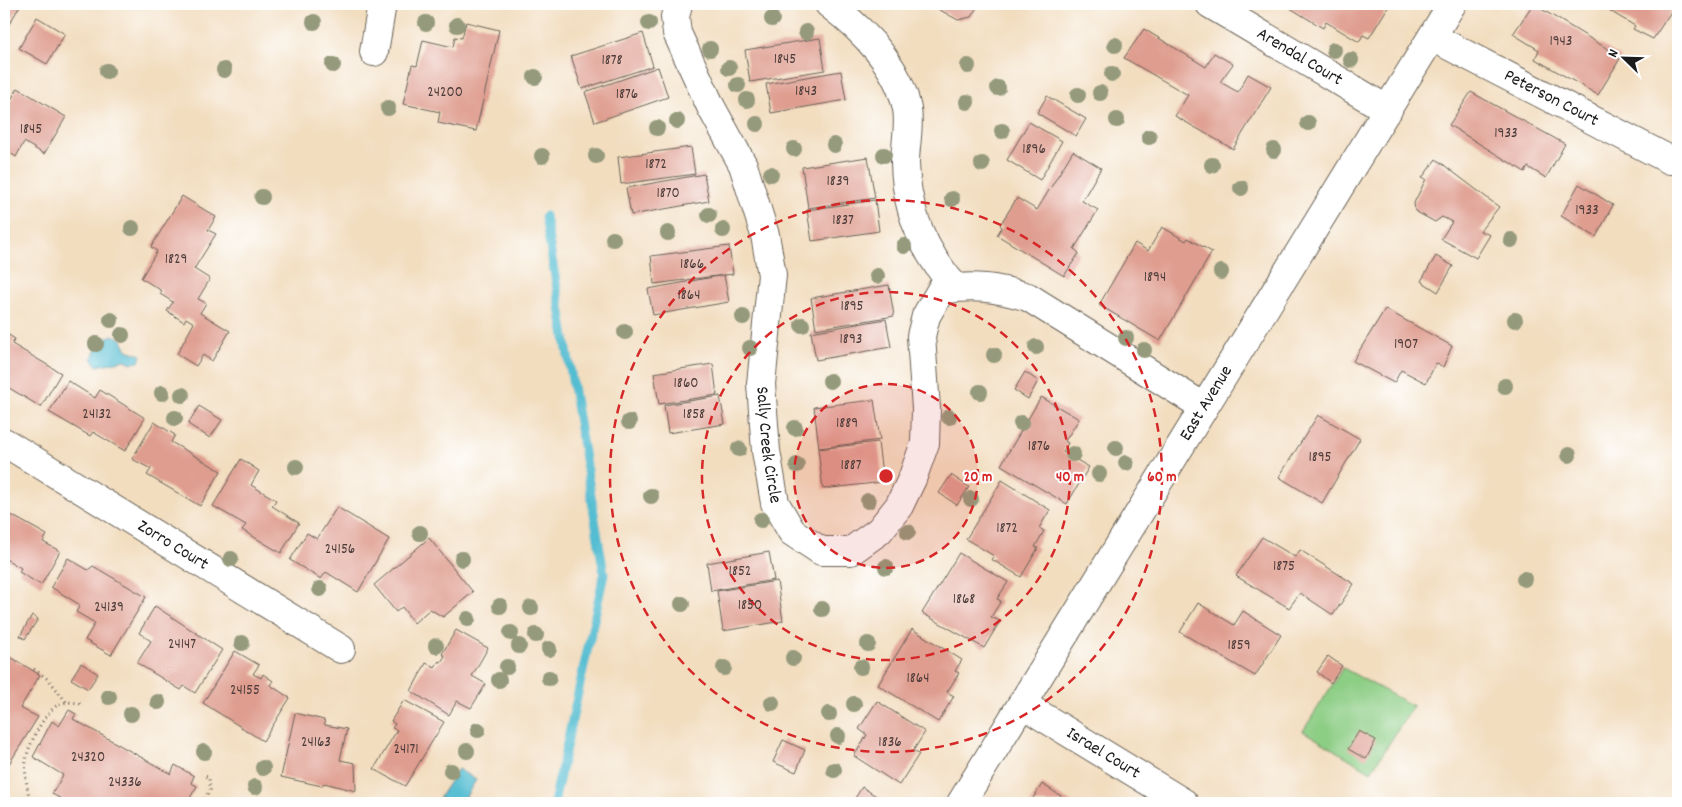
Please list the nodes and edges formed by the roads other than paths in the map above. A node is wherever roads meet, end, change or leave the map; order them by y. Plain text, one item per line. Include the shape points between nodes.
1 (382, 4) edge
2 (678, 4) edge
3 (829, 4) edge
4 (1210, 4) edge
5 (1452, 4) edge
6 (1432, 37) junction
7 (374, 52) dead end
8 (1388, 110) junction
9 (1670, 160) dead end
10 (956, 287) junction
11 (1204, 407) junction
12 (4, 442) edge
13 (341, 650) dead end
14 (1022, 704) junction
15 (961, 803) edge
16 (1184, 803) edge

1 - 7 street
2 - 10 street, Sally Creek Circle via 675,17 677,33 711,107 743,165 765,234 772,276 761,384 766,451 775,503 792,532 821,551 851,552 879,531 899,506 925,443 921,336 926,316 941,290
3 - 10 street via 862,30 877,48 899,88 907,109 906,192 921,235 940,269
4 - 8 street, Arendal Court
5 - 6 street, East Avenue
6 - 8 street, East Avenue
6 - 9 street, Peterson Court
8 - 11 street, East Avenue
10 - 11 street via 996,288 1028,297
11 - 14 street, East Avenue
12 - 13 street, Zorro Court
14 - 15 street, East Avenue
14 - 16 street, Israel Court

